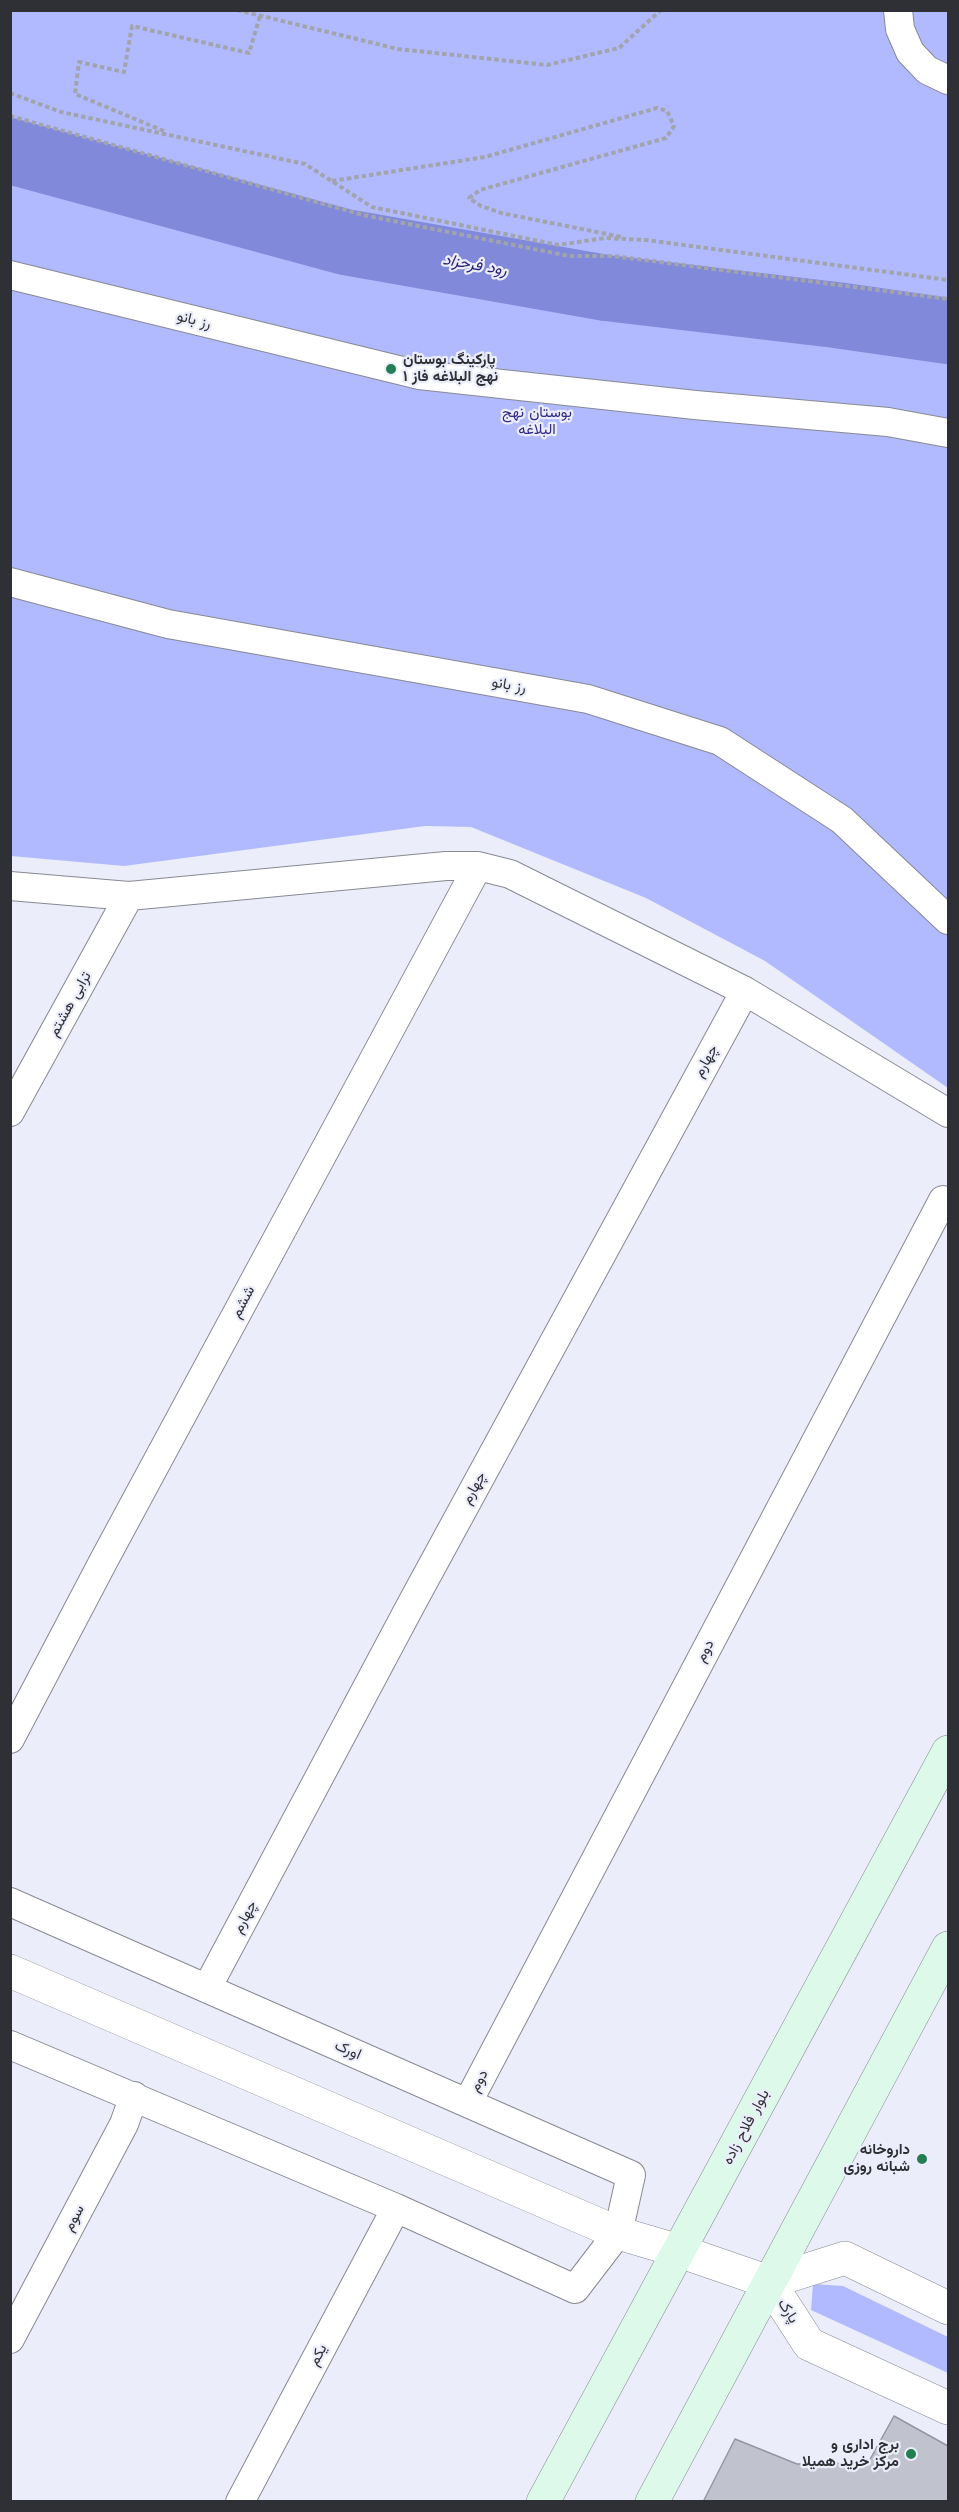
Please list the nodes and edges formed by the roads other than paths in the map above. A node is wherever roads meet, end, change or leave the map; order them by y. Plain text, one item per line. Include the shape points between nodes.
1 (898, 10) edge
2 (948, 80) edge
3 (10, 275) edge
4 (948, 433) edge
5 (10, 582) edge
6 (478, 866) junction
7 (10, 886) edge
8 (129, 896) junction
9 (948, 920) edge
10 (745, 990) junction
11 (10, 1112) edge
12 (948, 1113) edge
13 (943, 1200) dead end
14 (10, 1739) edge
15 (948, 1752) edge
16 (10, 1902) edge
17 (948, 1948) edge
18 (10, 1971) edge
19 (207, 1988) junction
20 (10, 2044) edge
21 (135, 2096) junction
22 (468, 2102) junction
23 (396, 2208) junction
24 (618, 2233) junction
25 (679, 2251) junction
26 (769, 2283) junction
27 (948, 2308) edge
28 (10, 2339) edge
29 (948, 2408) edge
30 (240, 2502) edge
31 (543, 2502) edge
32 (652, 2502) edge

1 - 2 street via 900,29 910,52 927,69
3 - 4 street, رز بانو via 419,375 888,422
5 - 9 street, رز بانو via 168,624 588,699 720,741 842,820
6 - 8 street
6 - 10 street via 510,874
6 - 14 street, ششم
7 - 8 street
8 - 11 street, ترابی هشتم
10 - 12 street
10 - 19 street, چهارم via 418,1590
13 - 22 street, دوم
15 - 25 main road, بلوار فلاح زاده
16 - 19 street, اورک
17 - 26 main road
18 - 24 street
19 - 22 street, اورک
20 - 21 street, اورک
21 - 23 street, اورک
21 - 28 street, سوم via 124,2124
22 - 24 street, اورک via 631,2175
23 - 24 street, اورک via 575,2289
23 - 30 street, یکم
24 - 25 street
25 - 26 street
25 - 31 main road, بلوار فلاح زاده
26 - 27 street, پارک via 845,2258
26 - 29 street, پارک via 809,2344
26 - 32 main road

